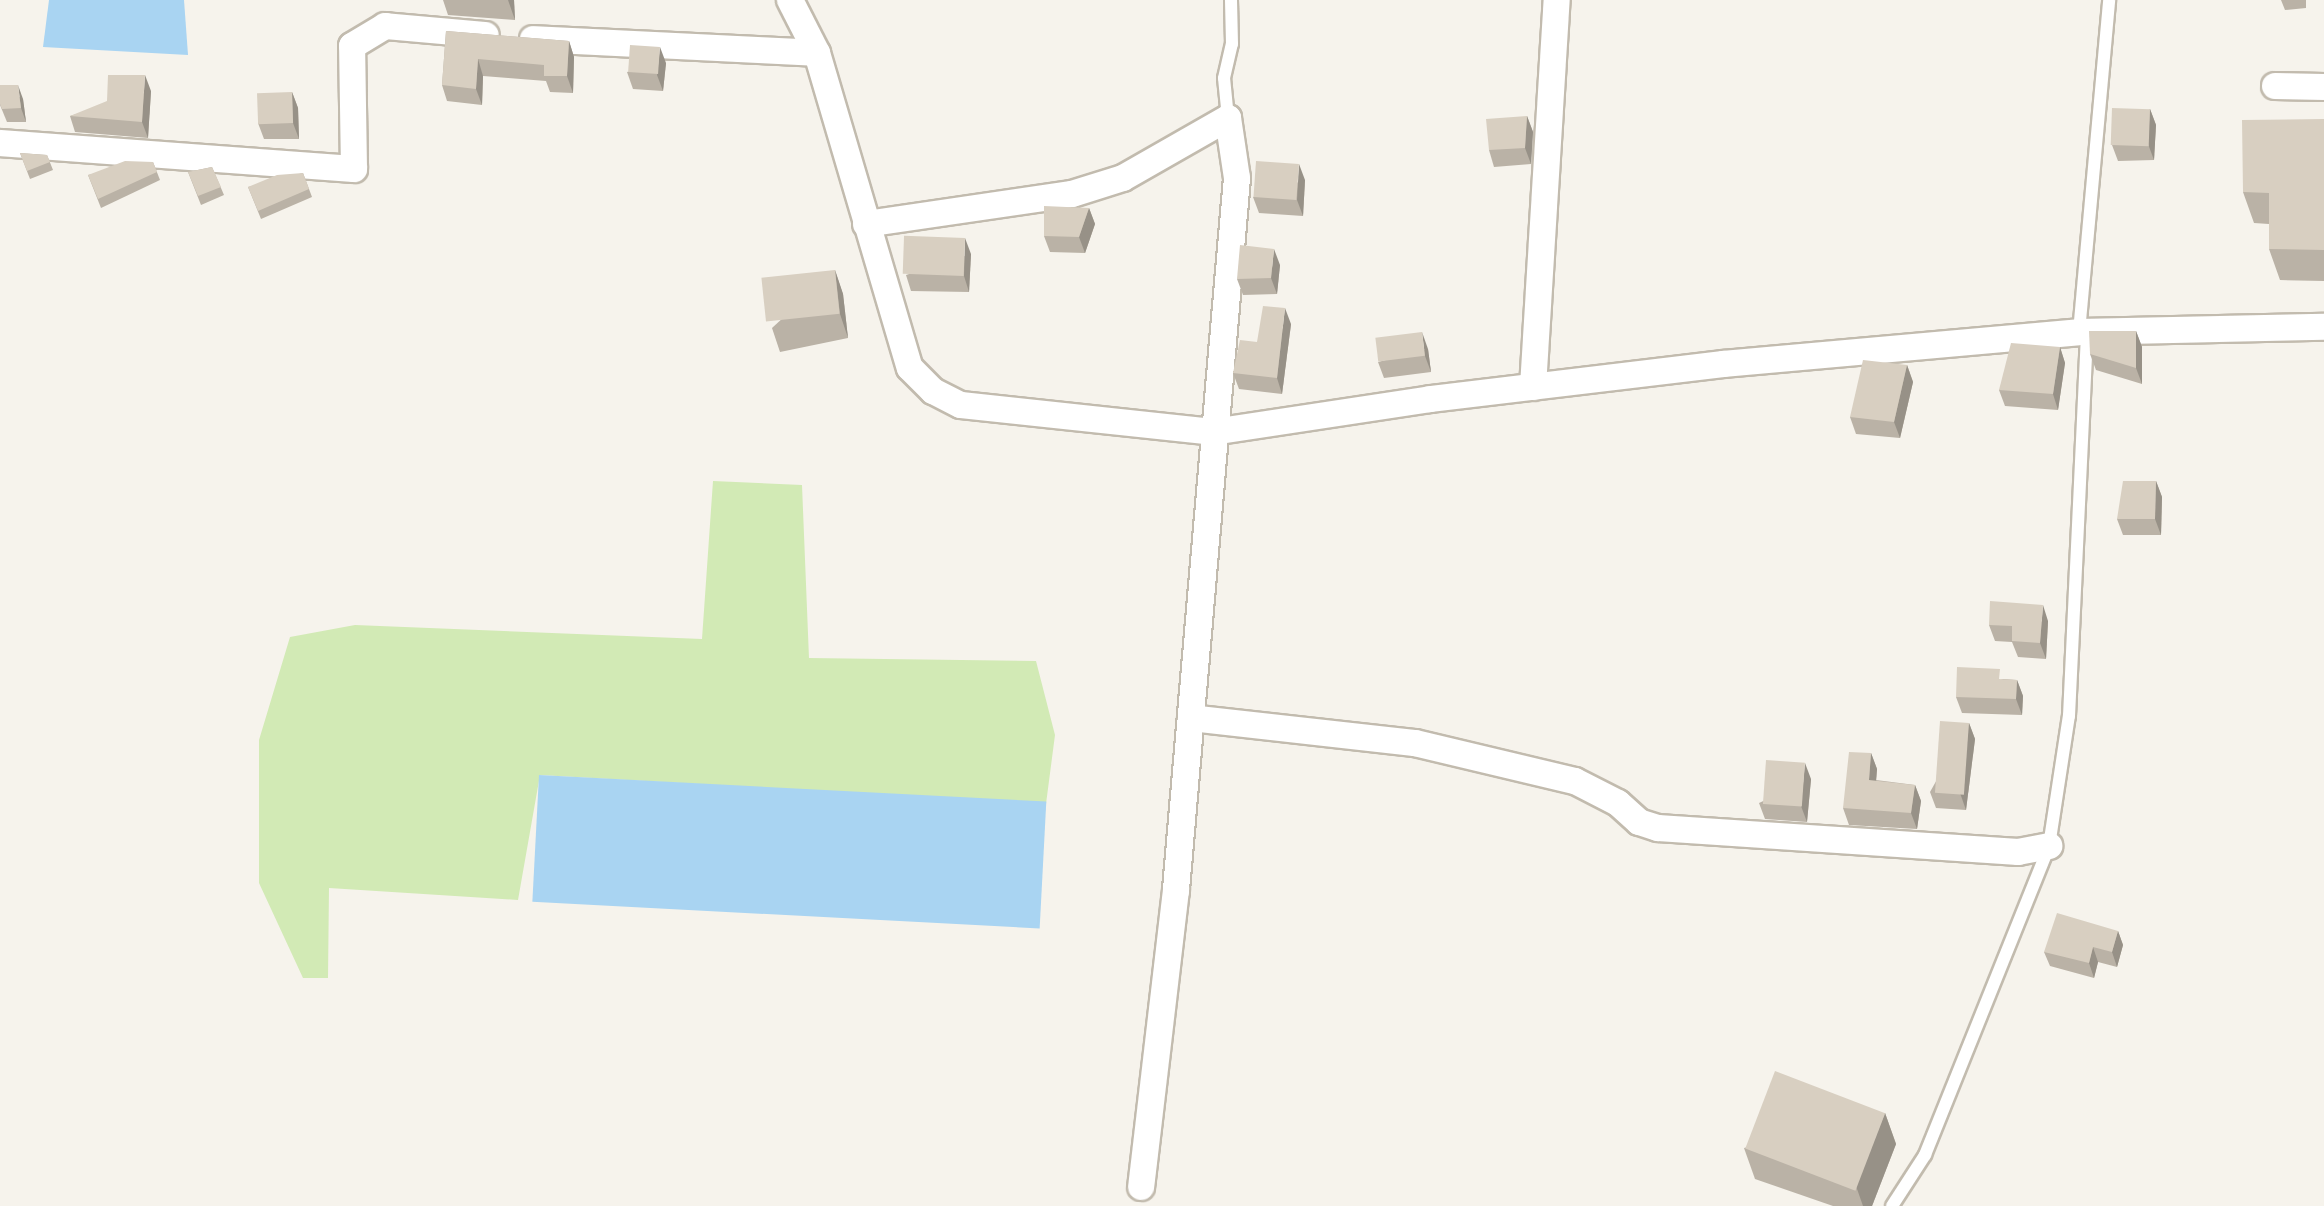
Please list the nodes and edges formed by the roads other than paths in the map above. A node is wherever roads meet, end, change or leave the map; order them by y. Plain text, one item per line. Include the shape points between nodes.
1 (790, 0) edge
2 (1231, 0) edge
3 (1557, 0) edge
4 (2109, 0) edge
5 (817, 53) junction
6 (2275, 86) dead end
7 (2324, 87) edge
8 (1228, 118) junction
9 (0, 143) edge
10 (866, 224) junction
11 (2324, 327) edge
12 (2083, 332) junction
13 (1533, 387) junction
14 (1213, 432) junction
15 (1191, 718) junction
16 (2049, 846) junction
17 (1141, 1187) dead end
18 (1892, 1206) edge

1 - 5 street
2 - 8 lane via 1232,44 1224,78
3 - 13 street
4 - 12 lane
5 - 9 street via 623,45 385,26 352,46 354,169
5 - 10 street
6 - 7 street
8 - 10 street via 1123,178 1072,194
8 - 14 street via 1237,178
10 - 14 street via 910,368 933,391 961,405
11 - 12 street
12 - 13 street
12 - 16 lane via 2069,716
13 - 14 street
14 - 15 street
15 - 16 street via 1415,743 1575,781 1618,803 1639,822 1658,828 2018,852
15 - 17 street
16 - 18 lane via 1925,1155

